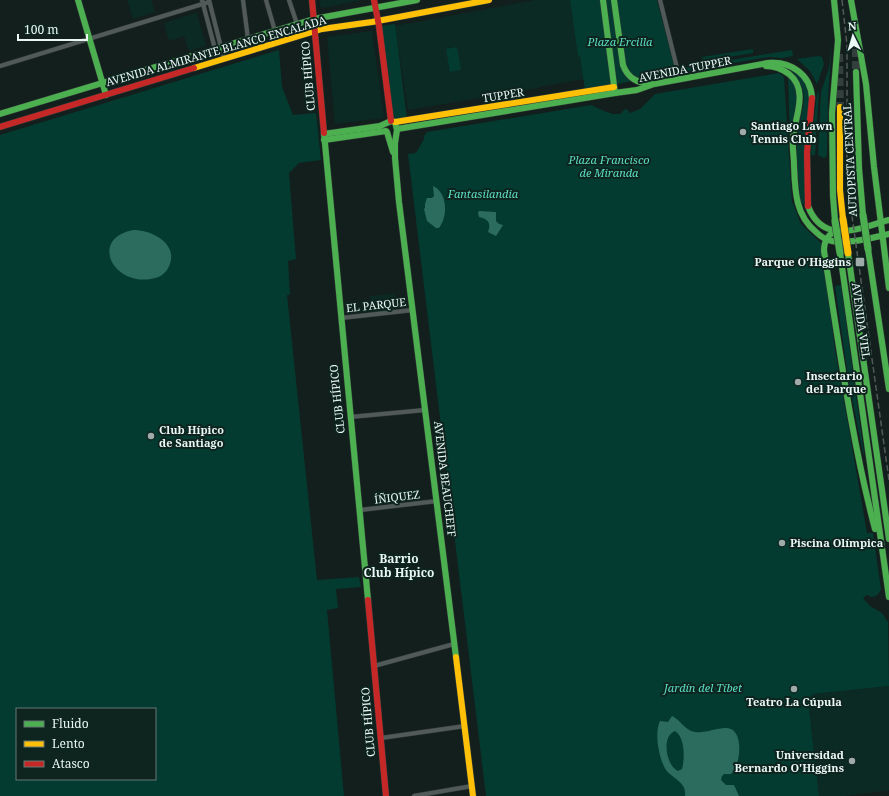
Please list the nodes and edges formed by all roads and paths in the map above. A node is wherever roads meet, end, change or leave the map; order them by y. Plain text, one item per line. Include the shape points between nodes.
1 (78, 0) edge
2 (243, 0) edge
3 (266, 0) edge
4 (289, 0) edge
5 (312, 0) edge
6 (374, 0) edge
7 (417, 0) edge
8 (489, 0) edge
9 (603, 0) edge
10 (614, 0) edge
11 (660, 0) edge
12 (834, 0) edge
13 (852, 0) edge
14 (209, 1) edge
15 (473, 1) edge
16 (203, 2) edge
17 (375, 8) junction
18 (314, 20) junction
19 (378, 21) junction
20 (297, 24) junction
21 (275, 31) junction
22 (315, 31) junction
23 (89, 38) junction
24 (248, 39) junction
25 (218, 48) junction
26 (224, 59) junction
27 (760, 65) junction
28 (0, 66) edge
29 (856, 72) tunnel mouth
30 (680, 80) junction
31 (102, 82) junction
32 (654, 84) junction
33 (614, 90) junction
34 (106, 95) junction
35 (840, 107) tunnel mouth
36 (0, 114) edge
37 (0, 127) edge
38 (391, 127) junction
39 (324, 137) junction
40 (889, 220) edge
41 (881, 222) junction
42 (836, 231) junction
43 (886, 235) edge
44 (825, 239) junction
45 (889, 288) edge
46 (413, 310) junction
47 (340, 318) junction
48 (889, 389) edge
49 (425, 410) junction
50 (350, 417) junction
51 (437, 501) junction
52 (360, 510) junction
53 (889, 539) edge
54 (882, 552) junction
55 (889, 597) edge
56 (454, 644) junction
57 (374, 666) junction
58 (465, 726) junction
59 (381, 738) junction
60 (472, 786) junction
61 (386, 796) edge
62 (414, 796) edge
63 (473, 796) edge

1 - 23 main road
2 - 24 street
3 - 21 street
4 - 20 street
5 - 18 main road, CLUB HÍPICO
6 - 17 main road, AVENIDA BEAUCHEFF
7 - 17 main road, AVENIDA ALMIRANTE BLANCO ENCALADA
8 - 15 main road, AVENIDA ALMIRANTE BLANCO ENCALADA
9 - 33 main road
10 - 32 main road via 626,72 635,81
11 - 30 street
12 - 54 main road, AVENIDA VIEL, bridge via 838,40 832,113 835,221
13 - 41 main road via 866,84
14 - 16 street
14 - 25 street
15 - 19 main road, AVENIDA ALMIRANTE BLANCO ENCALADA
16 - 23 street
16 - 25 street
17 - 18 main road, AVENIDA ALMIRANTE BLANCO ENCALADA
17 - 19 main road, AVENIDA BEAUCHEFF
18 - 20 main road, AVENIDA ALMIRANTE BLANCO ENCALADA
18 - 22 main road, CLUB HÍPICO
19 - 22 main road, AVENIDA ALMIRANTE BLANCO ENCALADA
19 - 38 main road, AVENIDA BEAUCHEFF
20 - 21 main road, AVENIDA ALMIRANTE BLANCO ENCALADA
21 - 24 main road, AVENIDA ALMIRANTE BLANCO ENCALADA
22 - 26 main road, AVENIDA ALMIRANTE BLANCO ENCALADA
22 - 39 main road, CLUB HÍPICO
23 - 28 street
23 - 31 main road
24 - 25 main road, AVENIDA ALMIRANTE BLANCO ENCALADA
25 - 26 street
25 - 31 main road, AVENIDA ALMIRANTE BLANCO ENCALADA
26 - 34 main road, AVENIDA ALMIRANTE BLANCO ENCALADA
27 - 30 main road, AVENIDA TUPPER
27 - 42 main road, AVENIDA TUPPER via 776,62 790,66 801,74 810,86 812,97 806,159 808,203 811,213 819,222
27 - 44 main road, AVENIDA TUPPER via 784,70 799,89 800,100 793,136 796,200 799,212 806,223
29 - 48 main road, AUTOPISTA CENTRAL, bridge via 863,215
30 - 32 main road, AVENIDA TUPPER
31 - 34 main road
31 - 36 main road, AVENIDA ALMIRANTE BLANCO ENCALADA
32 - 33 main road, AVENIDA TUPPER via 637,90
33 - 38 main road, TUPPER
34 - 37 main road, AVENIDA ALMIRANTE BLANCO ENCALADA
35 - 53 main road, AUTOPISTA CENTRAL, bridge via 840,190 843,220
38 - 39 main road, TUPPER
38 - 46 main road, AVENIDA BEAUCHEFF
39 - 47 main road, CLUB HÍPICO
40 - 41 main road
41 - 42 main road via 857,229
41 - 43 main road
42 - 44 main road via 828,234
43 - 44 main road via 840,242
43 - 45 main road
44 - 54 main road via 824,250 857,451 864,488
46 - 47 street, EL PARQUE
46 - 49 main road, AVENIDA BEAUCHEFF
47 - 50 main road, CLUB HÍPICO
49 - 50 street
49 - 51 main road, AVENIDA BEAUCHEFF
50 - 52 main road, CLUB HÍPICO
51 - 52 street, ÍÑIQUEZ
51 - 56 main road, AVENIDA BEAUCHEFF
52 - 57 main road, CLUB HÍPICO
54 - 55 main road, AVENIDA VIEL
56 - 57 street
56 - 58 main road, AVENIDA BEAUCHEFF
57 - 59 main road, CLUB HÍPICO
58 - 59 street
58 - 60 main road, AVENIDA BEAUCHEFF
59 - 61 main road, CLUB HÍPICO
60 - 62 street
60 - 63 main road, AVENIDA BEAUCHEFF

